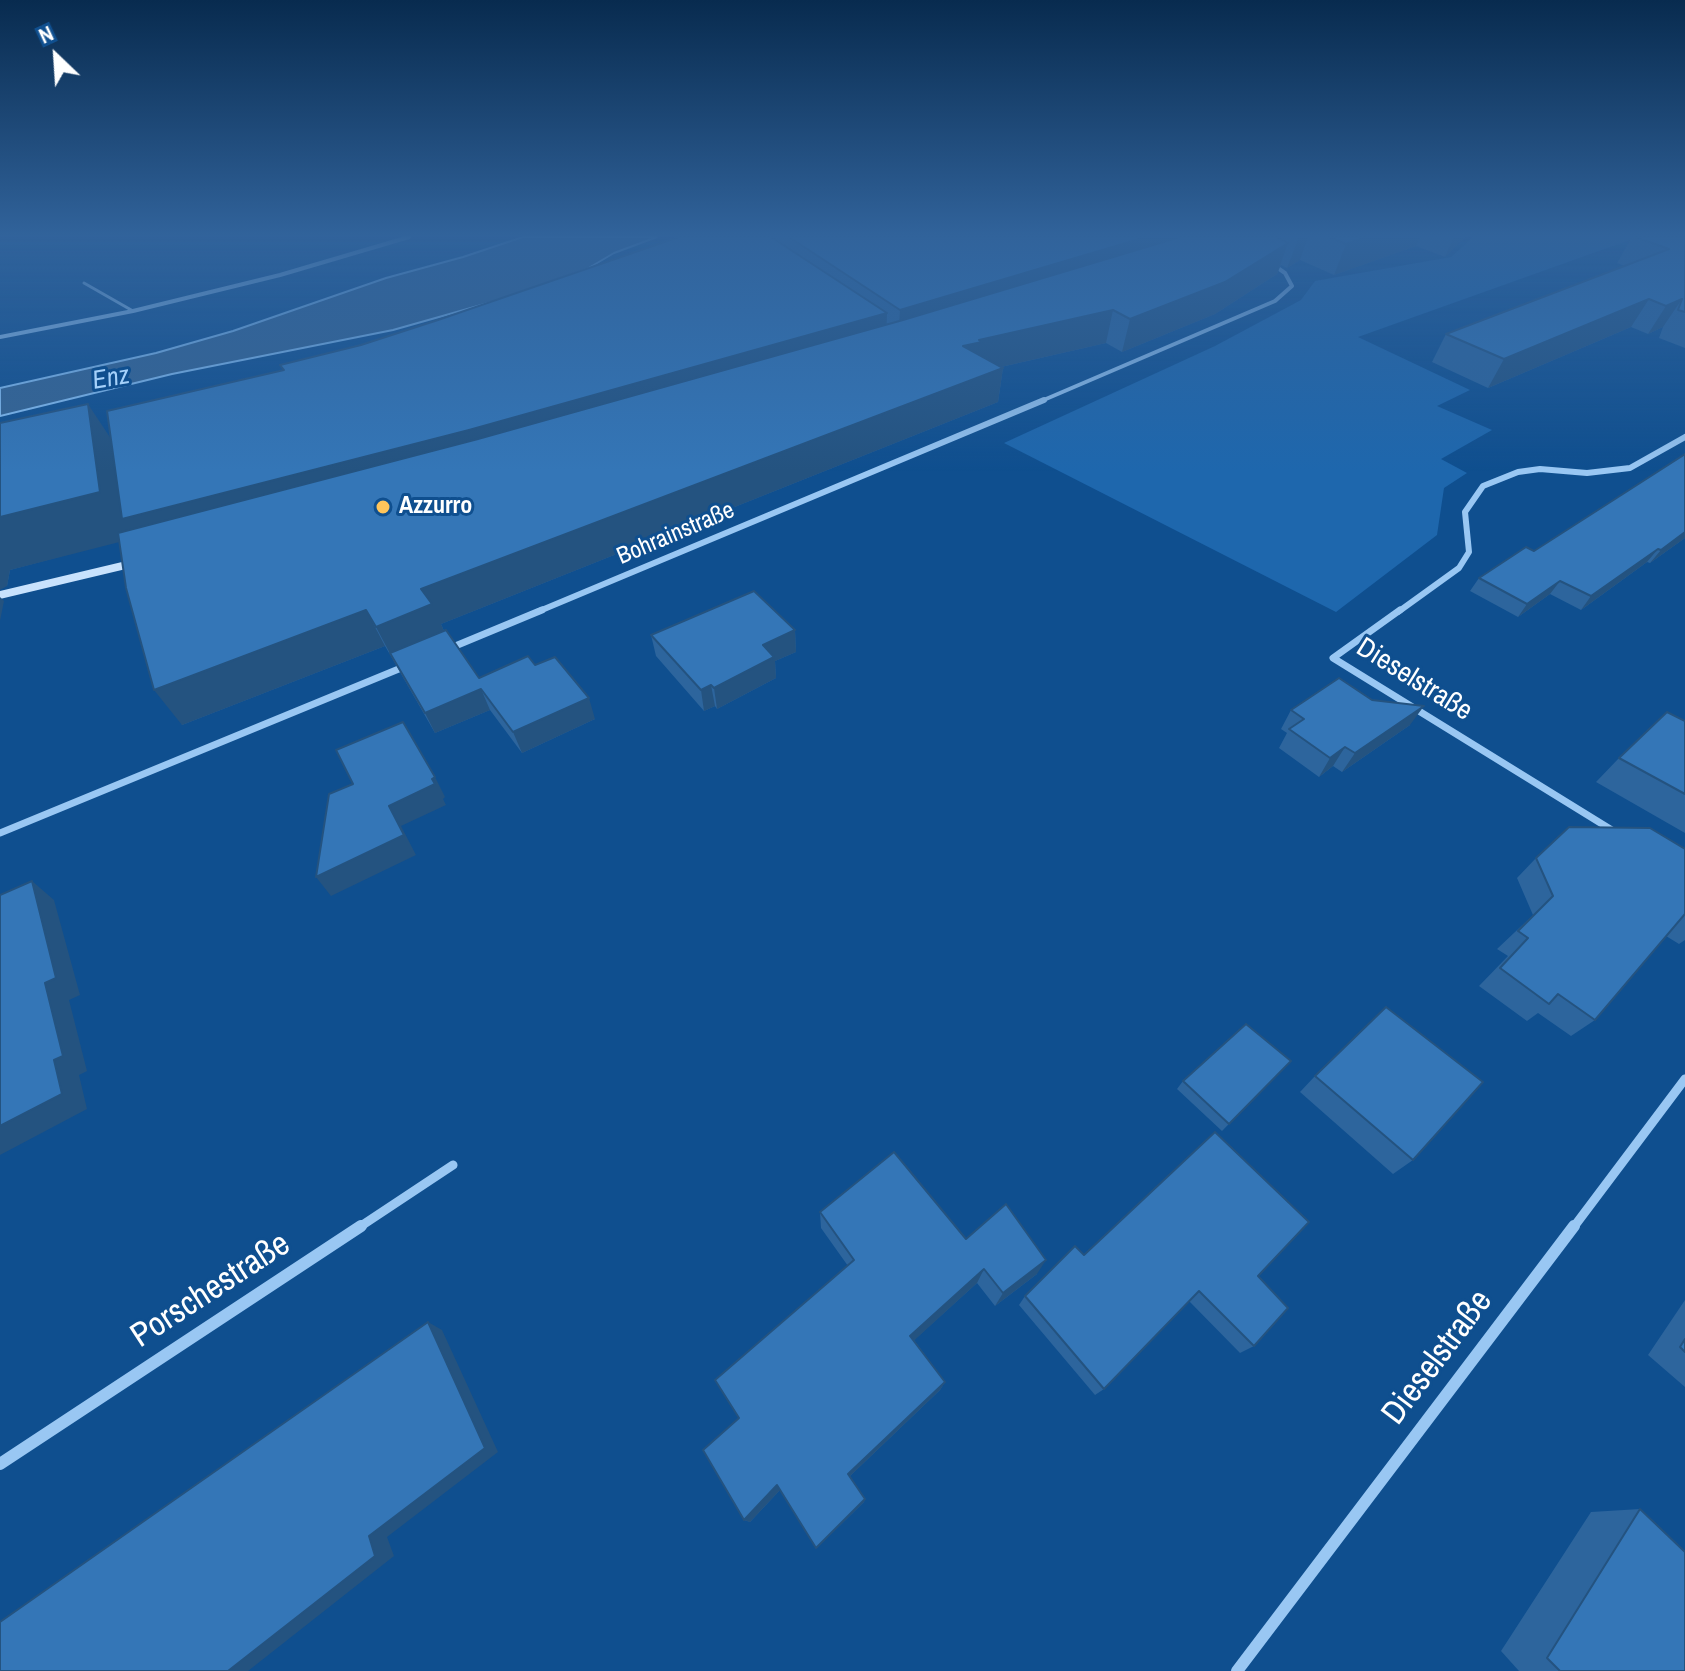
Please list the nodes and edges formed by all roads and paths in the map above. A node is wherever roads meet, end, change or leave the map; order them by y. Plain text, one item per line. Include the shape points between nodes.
1 (113, 315) edge
2 (1247, 315) edge
3 (0, 337) edge
4 (1685, 437) edge
5 (140, 548) edge
6 (157, 558) edge
7 (142, 562) junction
8 (0, 595) edge
9 (447, 650) edge
10 (417, 662) edge
11 (0, 833) edge
12 (1617, 834) edge
13 (1685, 1079) edge
14 (453, 1165) dead end
15 (0, 1464) edge
16 (1237, 1671) edge

1 - 3 street
2 - 9 street, Bohrainstraße
4 - 12 street, Dieselstraße via 1630,468 1587,473 1540,469 1483,486 1465,512 1469,552 1459,568 1333,658
5 - 7 street
6 - 7 street
7 - 8 street
10 - 11 street
13 - 16 street, Dieselstraße
14 - 15 street, Porschestraße

